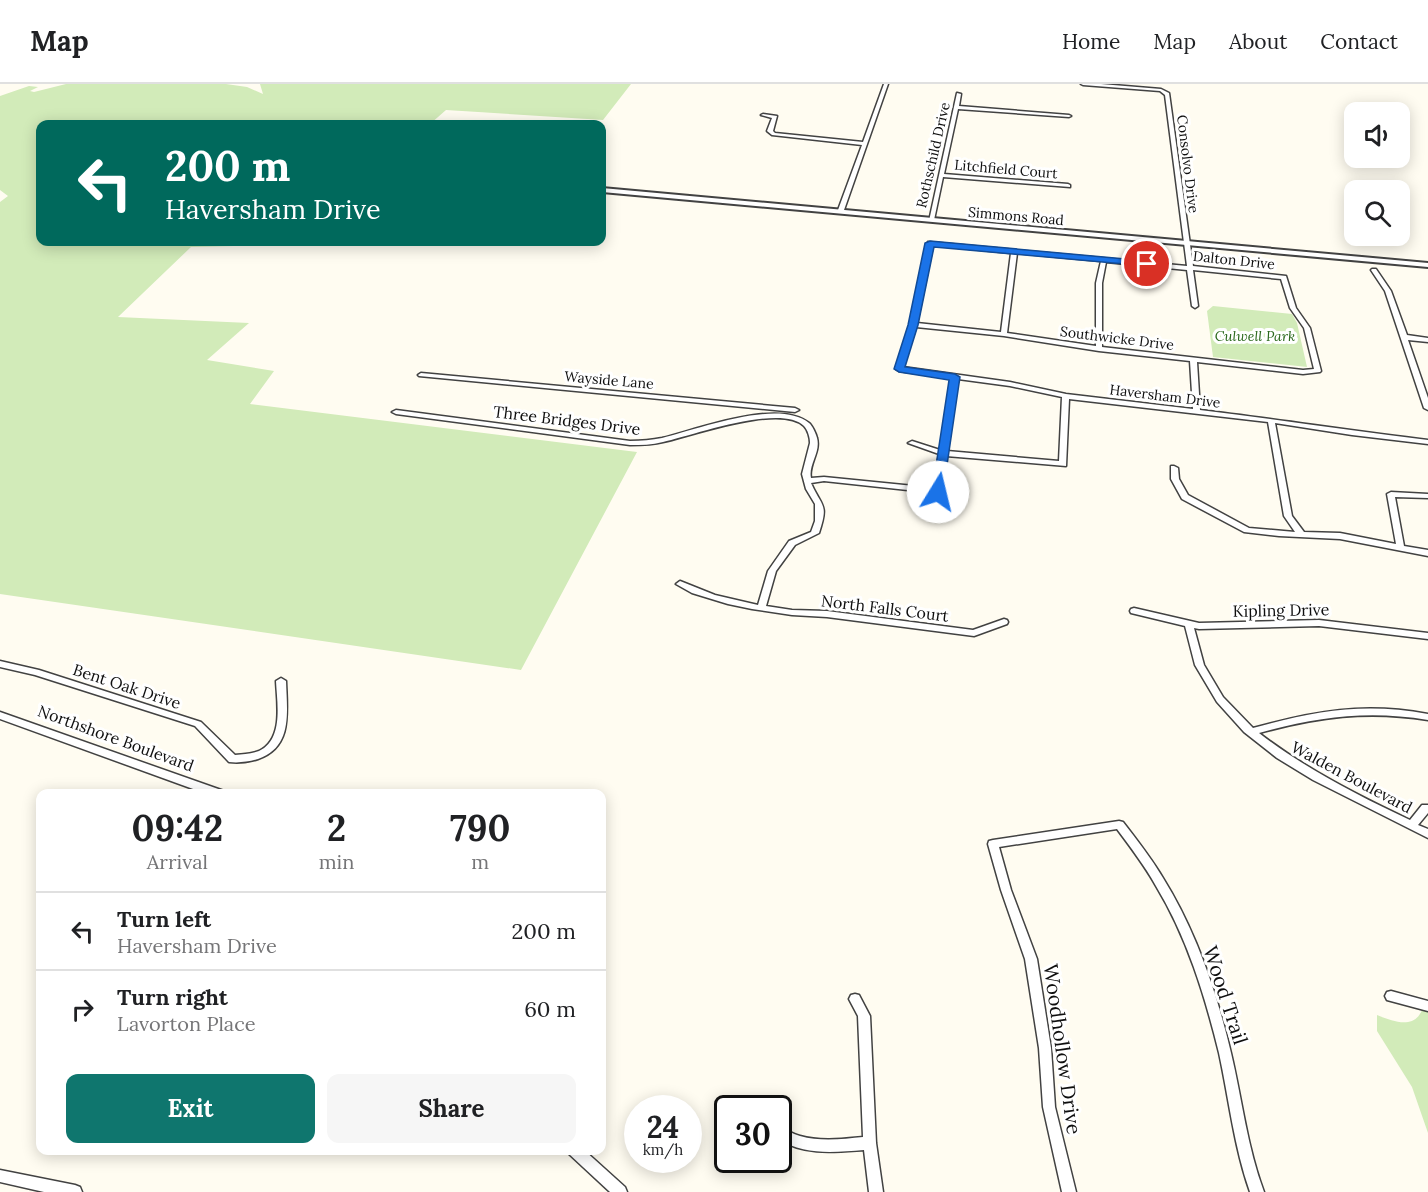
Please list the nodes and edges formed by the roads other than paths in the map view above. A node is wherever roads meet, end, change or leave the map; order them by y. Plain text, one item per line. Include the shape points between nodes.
1 (886, 84) edge
2 (1083, 84) edge
3 (959, 94) dead end
4 (956, 107) junction
5 (763, 114) dead end
6 (1069, 116) dead end
7 (865, 144) junction
8 (941, 175) junction
9 (1068, 186) dead end
10 (606, 190) edge
11 (841, 210) junction
12 (931, 220) junction
13 (1186, 243) junction
14 (1014, 250) junction
15 (1104, 260) junction
16 (1428, 265) edge
17 (1190, 268) junction
18 (1374, 270) dead end
19 (1195, 306) dead end
20 (913, 325) junction
21 (1004, 334) junction
22 (1404, 337) junction
23 (1428, 340) edge
24 (1099, 349) junction
25 (1193, 360) junction
26 (1318, 371) joint
27 (421, 375) dead end
28 (955, 377) junction
29 (1066, 396) junction
30 (1428, 408) edge
31 (795, 410) dead end
32 (396, 412) dead end
33 (1197, 412) junction
34 (1271, 420) junction
35 (1428, 442) edge
36 (912, 443) dead end
37 (943, 453) junction
38 (1174, 468) dead end
39 (808, 481) junction
40 (938, 492) junction
41 (954, 493) dead end
42 (1428, 496) edge
43 (1301, 534) junction
44 (1400, 546) junction
45 (1428, 553) edge
46 (680, 584) dead end
47 (762, 606) junction
48 (1134, 611) dead end
49 (1004, 622) dead end
50 (1189, 625) junction
51 (1428, 636) edge
52 (0, 664) edge
53 (281, 681) dead end
54 (0, 715) edge
55 (1428, 717) edge
56 (1251, 732) junction
57 (206, 789) edge
58 (1426, 808) dead end
59 (1119, 825) joint
60 (1411, 826) junction
61 (1428, 834) edge
62 (1391, 996) dead end
63 (855, 999) dead end
64 (1428, 1006) edge
65 (792, 1142) edge
66 (870, 1143) junction
67 (579, 1155) edge
68 (0, 1176) edge
69 (75, 1192) edge
70 (620, 1192) edge
71 (876, 1192) edge
72 (1069, 1192) edge
73 (1257, 1192) edge

1 - 7 street
2 - 13 street, Consolvo Drive via 1161,90 1167,94
3 - 4 street, Rothschild Drive
4 - 6 street
4 - 8 street, Rothschild Drive
5 - 7 street via 776,117 770,131 774,134
7 - 11 street
8 - 9 street, Litchfield Court
8 - 12 street, Rothschild Drive
10 - 11 street, Simmons Road
11 - 12 street, Simmons Road
12 - 13 street, Simmons Road
13 - 16 street, Simmons Road
13 - 17 street, Consolvo Drive
14 - 15 street, Dalton Drive
14 - 20 street, Dalton Drive via 930,243
14 - 21 street
15 - 17 street, Dalton Drive
15 - 24 street via 1099,283
17 - 19 street, Consolvo Drive
17 - 26 street, Dalton Drive via 1284,277 1293,308 1307,328
18 - 22 street via 1388,291
20 - 21 street, Southwicke Drive
20 - 28 street, Haversham Drive via 899,369
21 - 24 street, Southwicke Drive
22 - 23 street
22 - 30 street
24 - 25 street, Southwicke Drive
25 - 26 street, Southwicke Drive
25 - 33 street
27 - 31 street, Wayside Lane
28 - 29 street, Haversham Drive
28 - 37 street
29 - 33 street, Haversham Drive
29 - 37 street via 1063,464
32 - 39 street, Three Bridges Drive via 630,443 663,440 757,415 788,417 801,422 815,439 806,472
33 - 34 street, Haversham Drive
34 - 35 street, Haversham Drive
34 - 43 street via 1288,516
36 - 37 street
37 - 40 street
38 - 43 street via 1185,497 1236,525 1257,532
39 - 40 street via 824,479
39 - 47 street via 819,498 820,522 815,533 792,543 772,571
40 - 41 street
42 - 44 street via 1391,494
43 - 44 street
44 - 45 street
46 - 47 street, North Falls Court via 698,594
47 - 49 street, North Falls Court via 974,633
48 - 50 street, Kipling Drive
50 - 51 street, Kipling Drive via 1319,623
50 - 56 street, Walden Boulevard via 1200,671
52 - 53 street, Bent Oak Drive via 198,724 233,759 257,758 276,744 280,732
54 - 57 street, Northshore Boulevard
55 - 56 street via 1368,710 1341,712 1302,717
56 - 60 street, Walden Boulevard via 1289,762
58 - 60 street
59 - 72 street, Woodhollow Drive via 993,844 1005,890 1031,959 1046,1048 1049,1107
59 - 73 street, Wood Trail via 1153,867 1202,979 1222,1040 1240,1135
60 - 61 street, Walden Boulevard
62 - 64 street
63 - 66 street via 864,1016
65 - 66 street via 802,1145
66 - 71 street
67 - 70 street
68 - 69 street

